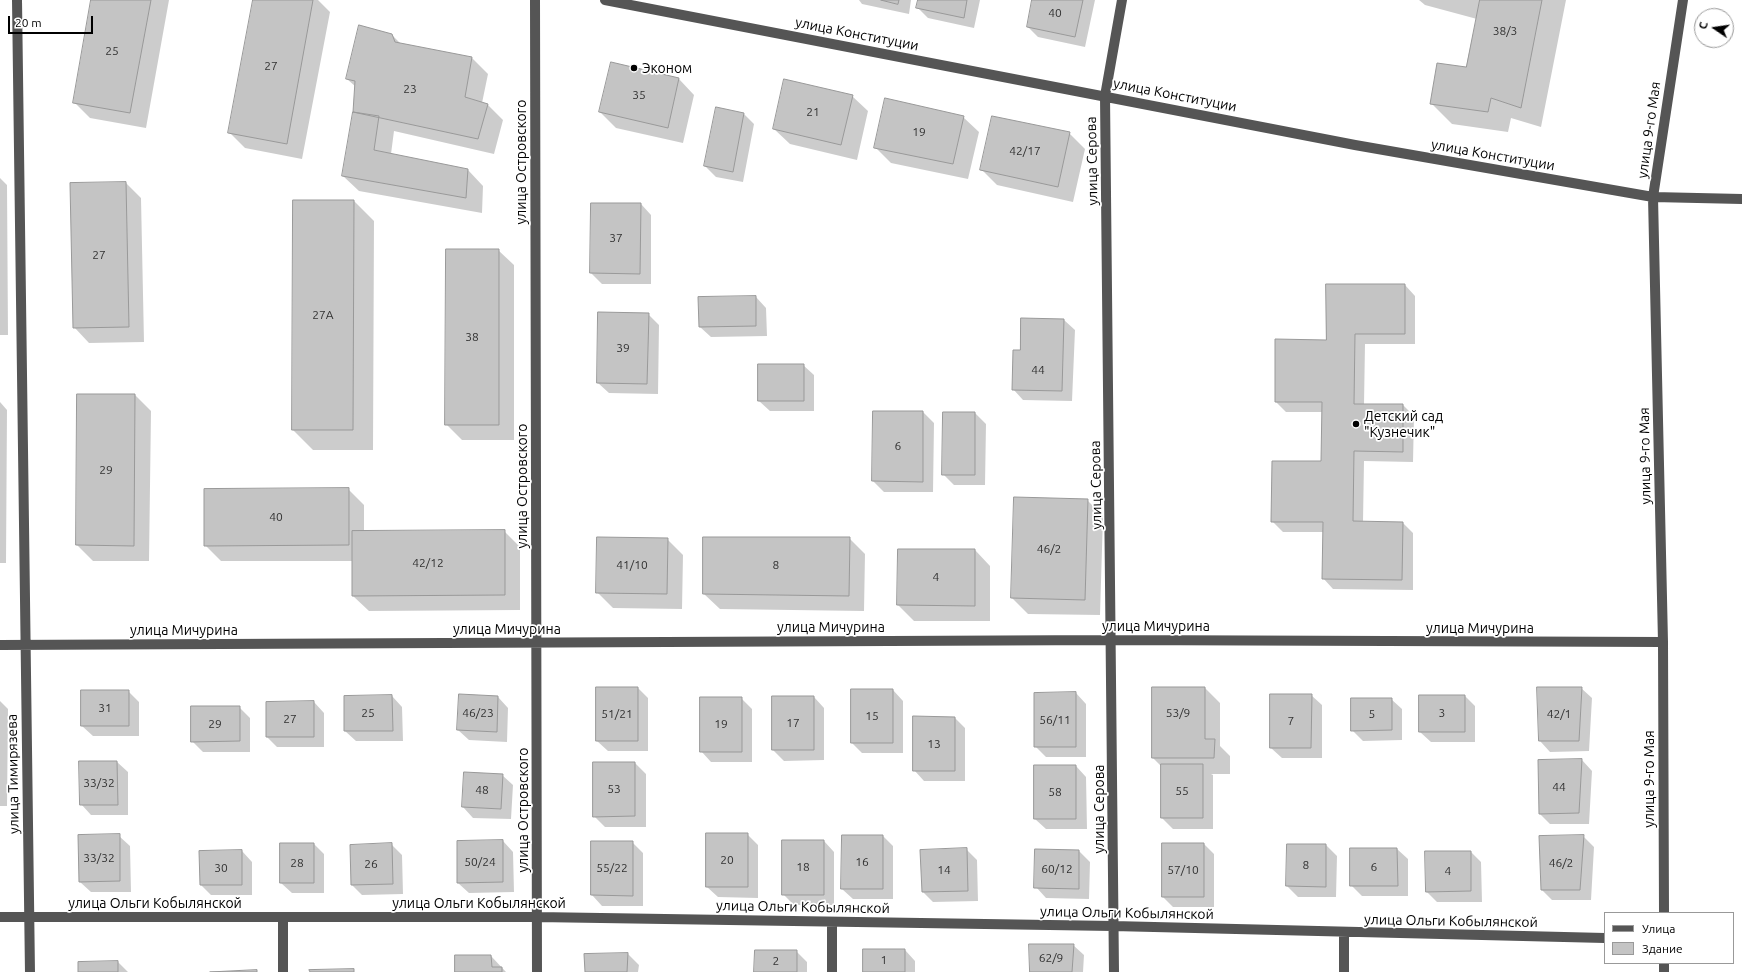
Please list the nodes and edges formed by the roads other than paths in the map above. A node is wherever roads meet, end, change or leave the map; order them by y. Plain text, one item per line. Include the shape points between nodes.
1 (17, 0) edge
2 (535, 0) edge
3 (605, 0) edge
4 (1122, 0) edge
5 (1683, 0) edge
6 (1105, 96) junction
7 (1653, 197) junction
8 (1742, 199) edge
9 (1111, 640) junction
10 (1663, 642) junction
11 (536, 643) junction
12 (0, 645) edge
13 (24, 645) junction
14 (1664, 912) edge
15 (0, 917) edge
16 (30, 917) junction
17 (283, 917) junction
18 (537, 917) junction
19 (832, 922) junction
20 (1113, 926) junction
21 (1344, 932) junction
22 (1604, 938) edge
23 (30, 972) edge
24 (283, 972) edge
25 (537, 972) edge
26 (832, 972) edge
27 (1114, 972) edge
28 (1344, 972) edge

1 - 13 street, улица Тимирязева
2 - 11 street, улица Островского
3 - 6 street, улица Конституции
4 - 6 street, улица Серова
5 - 7 street, улица 9-го Мая
6 - 7 street, улица Конституции via 1355,145
6 - 9 street, улица Серова
7 - 8 street, улица Конституции
7 - 10 street, улица 9-го Мая
9 - 10 street, улица Мичурина
9 - 11 street, улица Мичурина
9 - 20 street, улица Серова
10 - 14 street, улица 9-го Мая
11 - 13 street, улица Мичурина
11 - 18 street, улица Островского
12 - 13 street, улица Мичурина
13 - 16 street, улица Тимирязева
15 - 16 street, улица Ольги Кобылянской
16 - 17 street, улица Ольги Кобылянской
16 - 23 street, улица Тимирязева
17 - 18 street, улица Ольги Кобылянской
17 - 24 street
18 - 19 street, улица Ольги Кобылянской
18 - 25 street, улица Островского
19 - 20 street, улица Ольги Кобылянской
19 - 26 street
20 - 21 street, улица Ольги Кобылянской
20 - 27 street, улица Серова
21 - 22 street, улица Ольги Кобылянской
21 - 28 street

